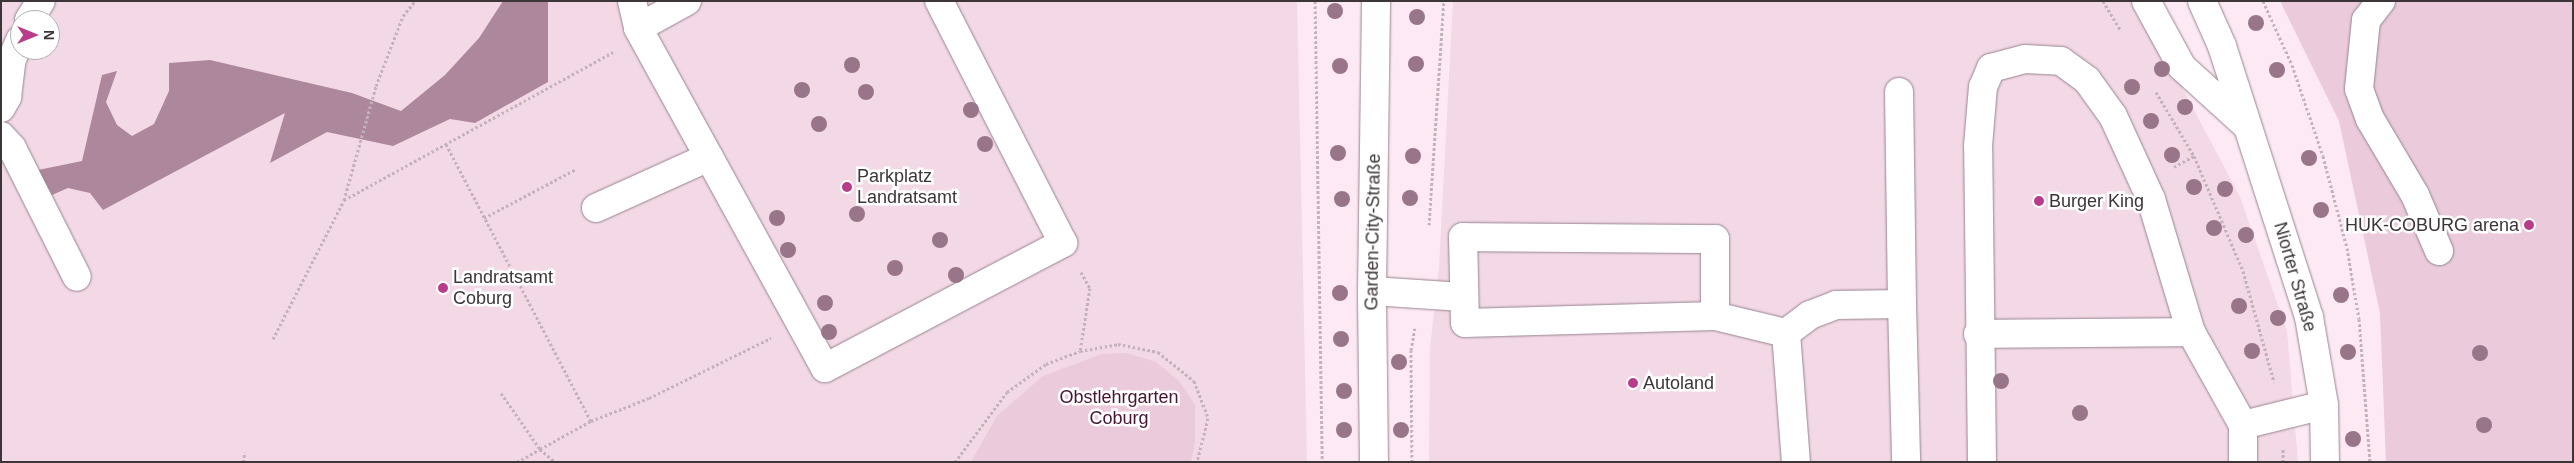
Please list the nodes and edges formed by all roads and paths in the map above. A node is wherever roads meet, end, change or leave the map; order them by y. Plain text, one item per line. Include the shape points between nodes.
1 (415, 1) edge
2 (632, 1) edge
3 (688, 1) edge
4 (939, 1) edge
5 (1315, 1) edge
6 (1376, 1) edge
7 (1444, 1) edge
8 (2103, 1) edge
9 (2146, 1) edge
10 (2202, 1) edge
11 (2263, 1) edge
12 (2382, 1) edge
13 (638, 28) junction
14 (2123, 36) dead end
15 (12, 60) edge
16 (2154, 87) dead end
17 (1899, 92) dead end
18 (1, 108) edge
19 (2248, 127) junction
20 (1, 136) edge
21 (446, 144) junction
22 (709, 157) junction
23 (576, 169) dead end
24 (344, 200) junction
25 (596, 208) dead end
26 (484, 218) junction
27 (1429, 234) dead end
28 (1063, 243) junction
29 (2439, 251) dead end
30 (77, 277) dead end
31 (1372, 291) junction
32 (1421, 294) junction
33 (1463, 297) junction
34 (1902, 304) junction
35 (1715, 316) junction
36 (800, 324) junction
37 (2191, 332) junction
38 (1786, 333) junction
39 (1978, 334) junction
40 (273, 339) dead end
41 (1080, 351) junction
42 (501, 393) dead end
43 (2324, 404) junction
44 (2284, 415) junction
45 (591, 421) junction
46 (2243, 425) junction
47 (540, 449) junction
48 (245, 452) dead end
49 (243, 462) edge
50 (517, 462) edge
51 (555, 462) edge
52 (955, 462) edge
53 (1197, 462) edge
54 (1322, 462) edge
55 (1374, 462) edge
56 (1412, 462) edge
57 (1796, 462) edge
58 (1906, 462) edge
59 (1982, 462) edge
60 (2243, 462) edge
61 (2282, 462) edge
62 (2325, 462) edge
63 (2370, 462) edge

1 - 24 path via 403,16 376,86
2 - 13 street
3 - 13 street
4 - 28 street
5 - 54 path
6 - 31 street, Garden-City-Straße
7 - 27 path
8 - 14 path
9 - 19 street, Niorter Straße via 2182,67
10 - 19 street, Niorter Straße via 2222,46
11 - 63 path via 2298,83 2323,156 2347,248 2359,320
12 - 29 street via 2366,20 2359,89 2370,118 2415,195
13 - 21 path via 621,48
13 - 22 street
15 - 18 street via 7,97
16 - 44 path via 2194,156 2243,271
17 - 34 street
19 - 43 street, Niorter Straße via 2309,317
20 - 30 street via 12,148
21 - 24 path
21 - 26 path
22 - 25 street
22 - 36 street
23 - 26 path
24 - 40 path
26 - 45 path
28 - 36 street via 825,368
28 - 41 path via 1090,288
31 - 32 street
31 - 55 street, Garden-City-Straße
32 - 33 street
32 - 56 path via 1411,350
33 - 35 street via 1465,323
33 - 35 street via 1463,237 1715,239
34 - 38 street via 1836,305 1810,314
34 - 58 street
35 - 38 street
36 - 45 path via 649,398
37 - 39 street
37 - 39 street via 2152,199 2113,116 2087,80 2061,62 2025,59 1990,68 1984,87 1978,146
37 - 46 street
38 - 57 street
39 - 59 street
41 - 52 path via 1046,364 1008,392
41 - 53 path via 1118,344 1158,352 1194,381 1208,418
42 - 47 path
43 - 44 street
43 - 62 street, Niorter Straße
44 - 46 street
44 - 61 path
45 - 47 path
46 - 60 street
47 - 50 path
47 - 51 path
48 - 49 path

